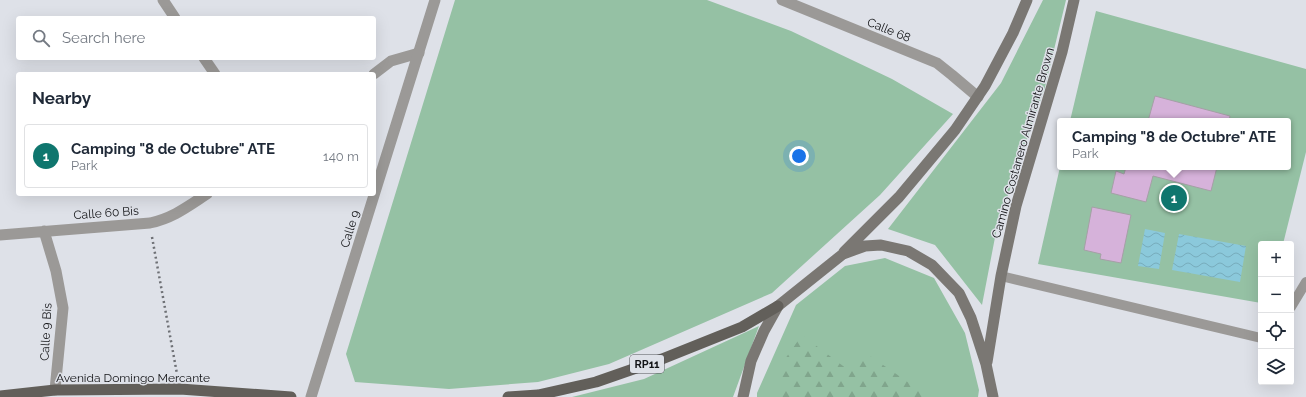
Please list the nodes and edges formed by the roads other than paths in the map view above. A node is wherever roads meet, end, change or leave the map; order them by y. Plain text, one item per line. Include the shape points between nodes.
1 (163, 0) edge
2 (435, 0) edge
3 (782, 0) edge
4 (1027, 0) edge
5 (1074, 0) edge
6 (174, 16) edge
7 (418, 52) junction
8 (205, 60) edge
9 (214, 72) edge
10 (376, 72) edge
11 (978, 97) junction
12 (376, 187) edge
13 (204, 196) edge
14 (373, 196) edge
15 (44, 231) junction
16 (0, 235) edge
17 (843, 254) junction
18 (1001, 276) junction
19 (1306, 282) edge
20 (1294, 303) edge
21 (778, 306) junction
22 (1258, 337) edge
23 (986, 364) junction
24 (55, 390) junction
25 (0, 396) edge
26 (290, 397) edge
27 (311, 397) edge
28 (508, 397) edge
29 (743, 397) edge
30 (992, 397) edge

1 - 6 street
2 - 7 street, Calle 9
3 - 11 street, Calle 68 via 937,63
4 - 11 main road, RP11 via 1013,33
5 - 18 main road, Camino Costanero Almirante Brown / RP11 via 1062,52 1016,206
7 - 10 street via 391,61
7 - 12 street, Calle 9
8 - 9 street
11 - 17 main road, RP11 via 955,130 899,197
13 - 15 street, Calle 60 Bis via 164,220
14 - 27 street, Calle 9
15 - 16 street, Calle 60 Bis
15 - 24 street, Calle 9 Bis via 56,271 63,308
17 - 21 main road, RP11
17 - 23 main road, RP11 via 865,246 882,245 908,252 932,265 959,293 971,318
18 - 22 lane
18 - 23 main road, Camino Costanero Almirante Brown / RP11
19 - 20 lane
21 - 28 main road, RP11 via 742,327 662,360 596,382 538,395
21 - 29 main road, RP11 via 751,361
23 - 30 main road, RP11
24 - 25 main road, Avenida Domingo Mercante
24 - 26 main road, Avenida Domingo Mercante via 180,389

